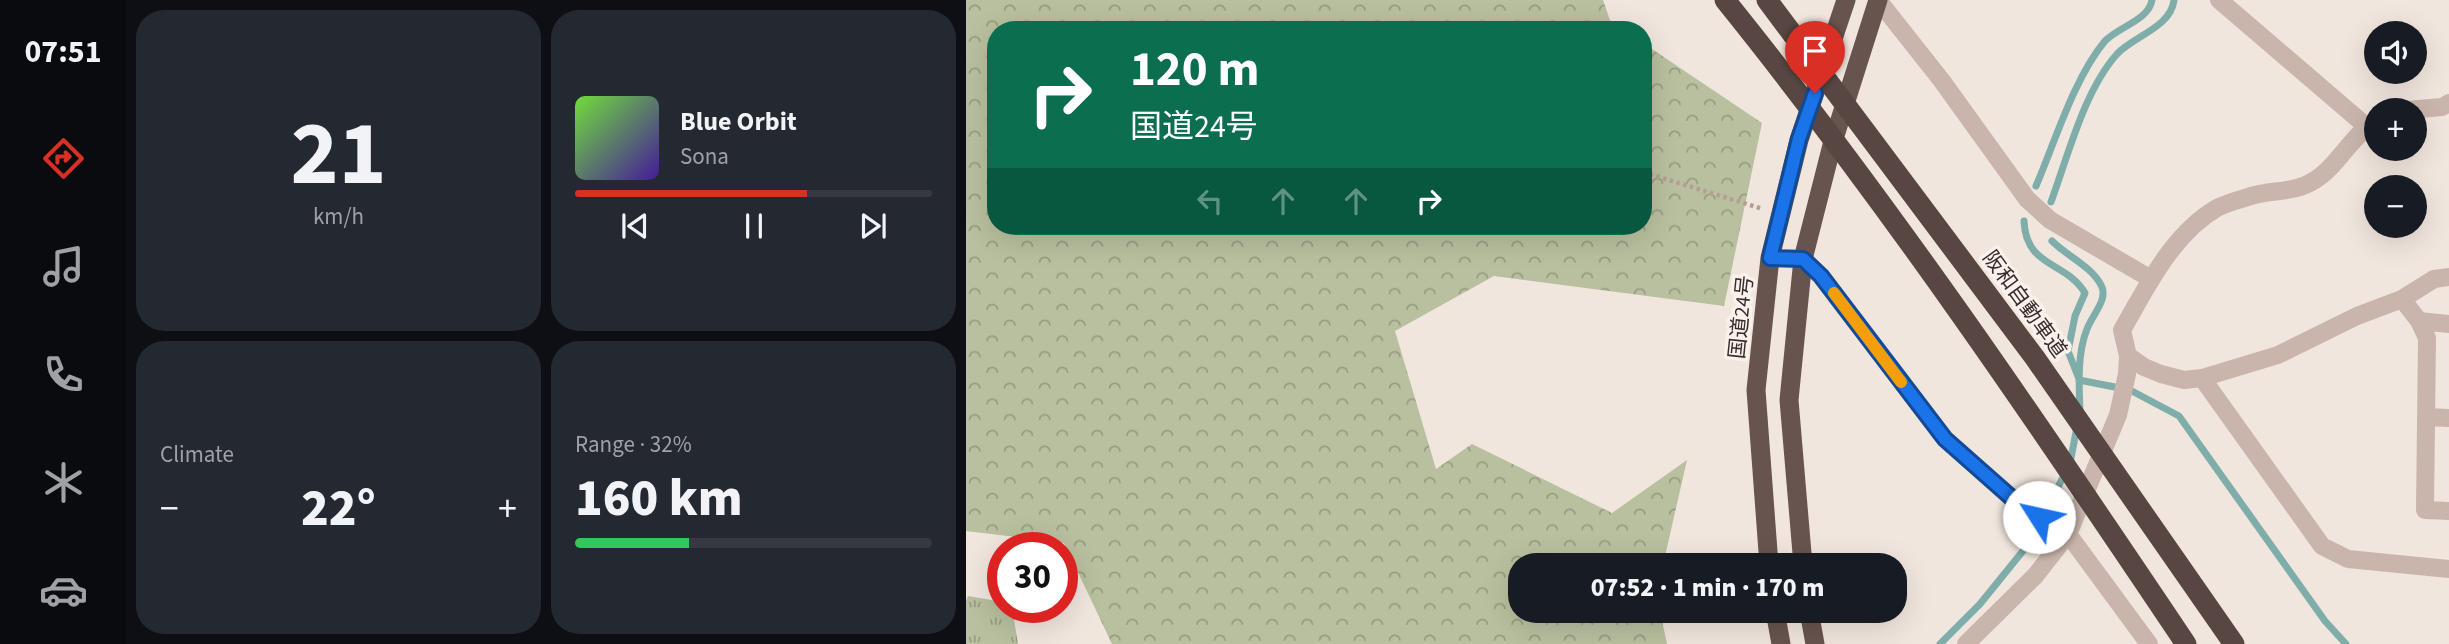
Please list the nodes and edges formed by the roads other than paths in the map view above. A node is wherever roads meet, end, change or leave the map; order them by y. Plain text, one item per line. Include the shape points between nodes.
1 (1725, 0) edge
2 (1767, 0) edge
3 (1846, 0) edge
4 (1878, 0) edge
5 (2219, 0) edge
6 (2449, 103) edge
7 (2427, 108) edge
8 (2364, 117) edge
9 (2364, 130) edge
10 (1770, 258) junction
11 (1803, 259) junction
12 (2449, 277) edge
13 (2151, 279) junction
14 (2402, 299) junction
15 (2419, 321) junction
16 (2449, 324) edge
17 (2128, 356) junction
18 (2202, 378) junction
19 (2426, 417) junction
20 (2449, 418) edge
21 (2449, 511) edge
22 (2062, 531) junction
23 (1768, 553) edge
24 (1801, 553) edge
25 (2449, 569) edge
26 (1777, 623) edge
27 (1811, 623) edge
28 (1781, 644) edge
29 (1815, 644) edge
30 (1966, 644) edge
31 (2149, 644) edge
32 (2186, 644) edge
33 (2234, 644) edge

1 - 32 highway via 1857,170 2015,389
2 - 33 highway, 阪和自動車道 via 2035,358
3 - 10 highway, 国道24号 via 1799,139
4 - 11 highway via 1832,145
4 - 13 street via 2027,199 2050,220
5 - 8 street
6 - 7 street
9 - 13 street via 2317,180 2292,191 2254,195 2218,207 2182,236
10 - 11 street
10 - 23 highway, 国道24号 via 1756,390
11 - 22 street via 1821,276 1945,439 2022,507
11 - 24 highway via 1789,400
12 - 14 street via 2434,279
13 - 17 street via 2122,330
14 - 15 street
14 - 18 street via 2278,355
15 - 16 street
15 - 19 street via 2427,338
17 - 18 street via 2161,374 2184,380
17 - 22 street via 2118,415
18 - 25 street via 2322,546 2348,559
19 - 20 street
19 - 21 street via 2425,510
22 - 30 street via 2035,576
22 - 31 street
26 - 28 highway
27 - 29 highway

